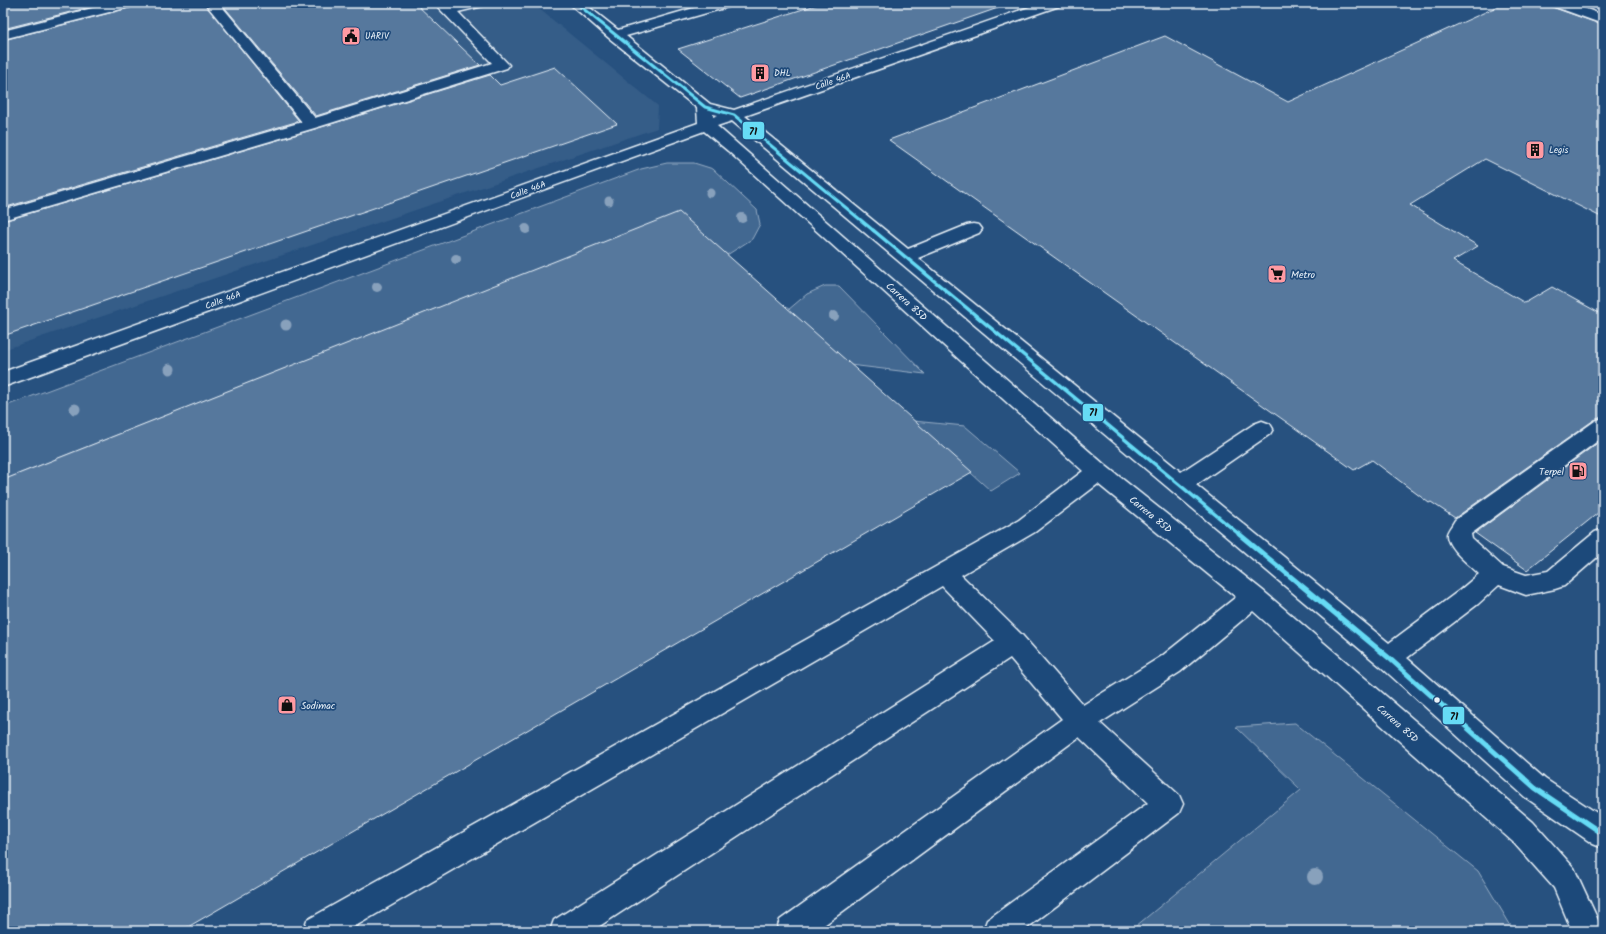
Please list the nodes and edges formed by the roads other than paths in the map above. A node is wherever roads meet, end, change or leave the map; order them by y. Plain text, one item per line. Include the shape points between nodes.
1 (128, 3) edge
2 (212, 3) edge
3 (478, 3) edge
4 (576, 3) edge
5 (726, 3) edge
6 (1054, 3) edge
7 (1558, 3) edge
8 (445, 7) edge
9 (1603, 20) edge
10 (3, 35) edge
11 (614, 35) junction
12 (705, 116) junction
13 (734, 116) junction
14 (312, 124) junction
15 (3, 215) edge
16 (974, 228) dead end
17 (905, 257) junction
18 (3, 380) edge
19 (1603, 426) edge
20 (1262, 429) dead end
21 (1098, 472) junction
22 (1180, 484) junction
23 (1603, 538) edge
24 (945, 574) junction
25 (1494, 574) junction
26 (1253, 598) junction
27 (1013, 644) junction
28 (1389, 658) junction
29 (1080, 721) junction
30 (1603, 834) edge
31 (593, 923) edge
32 (318, 931) edge
33 (565, 931) edge
34 (791, 931) edge
35 (998, 931) edge
36 (1588, 931) edge

1 - 10 street
2 - 14 street
3 - 8 street
4 - 11 street, Carrera 85D
5 - 11 street
6 - 13 street, Calle 46A
7 - 9 street
8 - 14 street via 502,65
11 - 12 street, Carrera 85D
12 - 13 street, Carrera 85D
12 - 18 street, Calle 46A
12 - 21 street, Carrera 85D via 746,159
13 - 17 street, Carrera 85D
14 - 15 street
16 - 17 street
17 - 22 street, Carrera 85D
19 - 25 street via 1463,526 1459,534 1460,543
20 - 22 street
21 - 24 street via 1027,526
21 - 26 street, Carrera 85D
22 - 28 street, Carrera 85D
23 - 25 street via 1555,579 1526,585
24 - 27 street
24 - 32 street
25 - 28 street via 1469,597
26 - 29 street via 1170,664
26 - 36 street, Carrera 85D via 1523,832 1564,878
27 - 29 street
27 - 31 street
28 - 30 street, Carrera 85D via 1535,788
29 - 34 street
29 - 35 street via 1169,804
31 - 33 street

